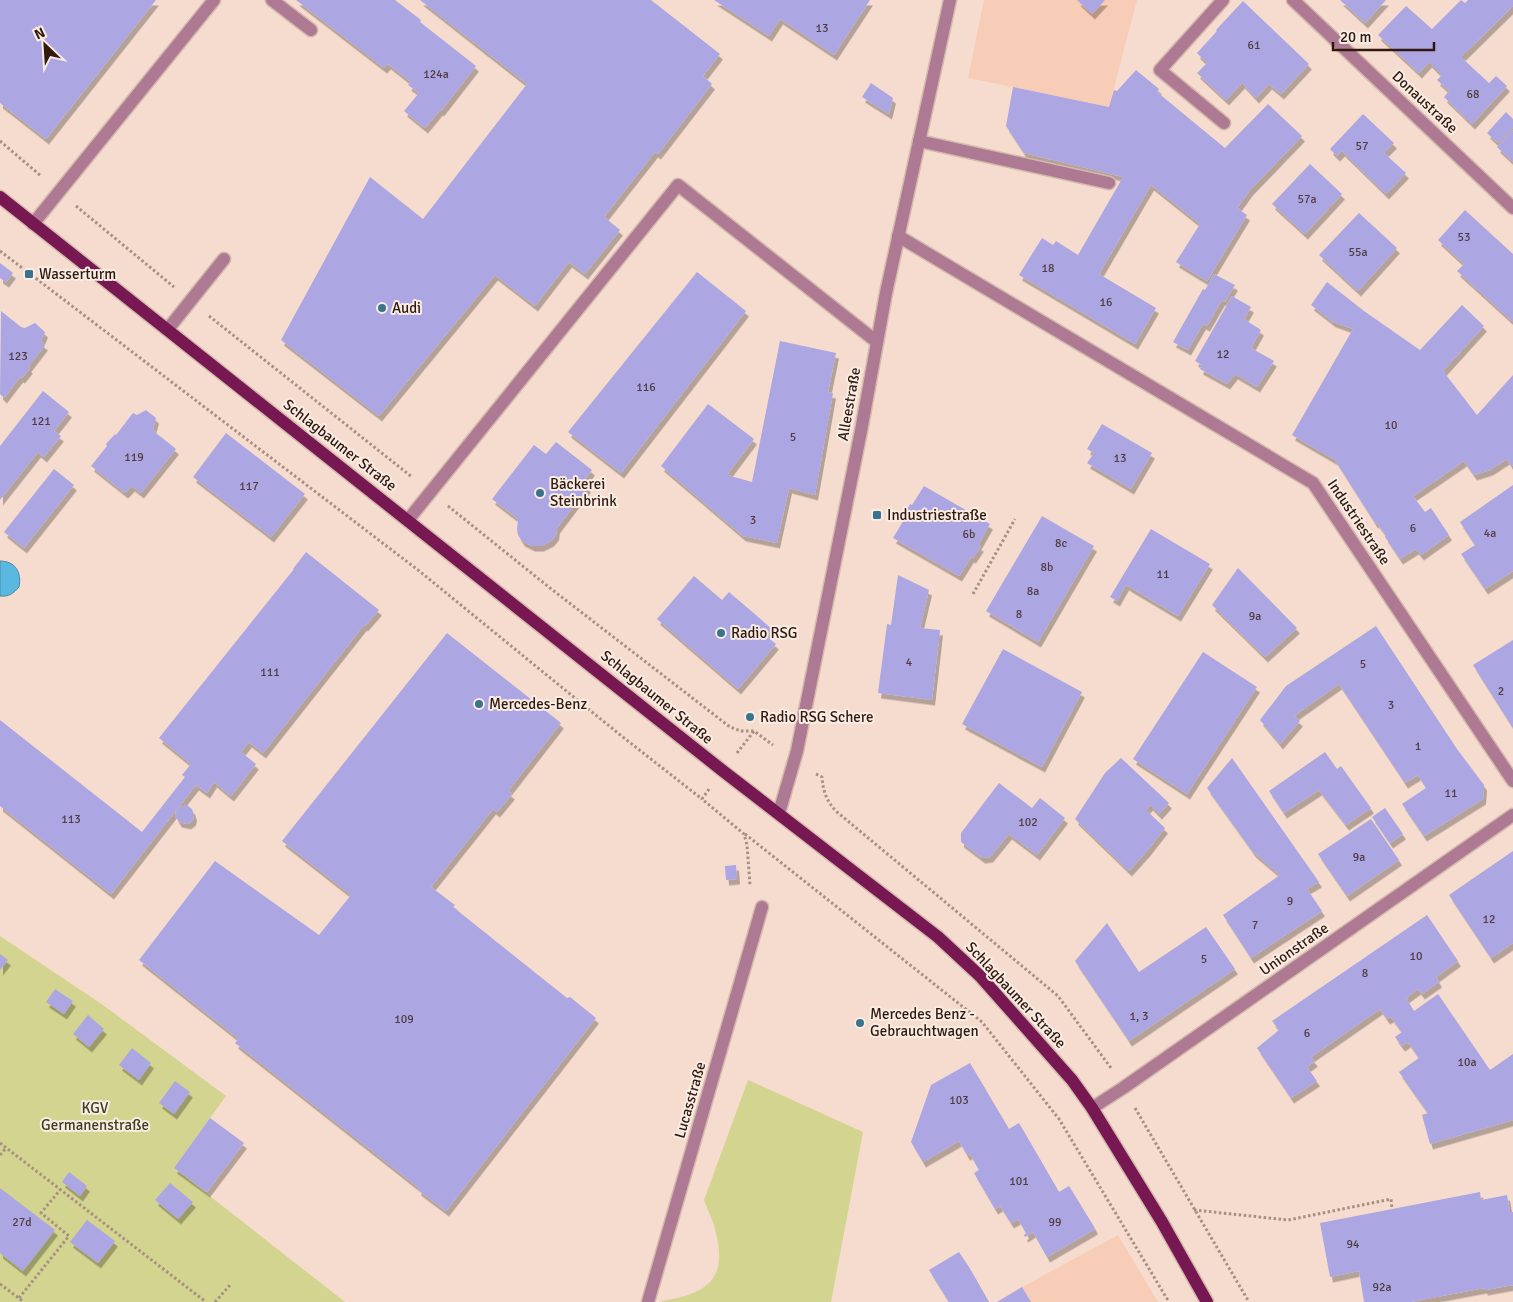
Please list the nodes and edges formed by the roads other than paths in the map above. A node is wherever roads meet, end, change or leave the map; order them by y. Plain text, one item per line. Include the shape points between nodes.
1 (214, 0) edge
2 (272, 0) edge
3 (950, 0) edge
4 (1223, 0) edge
5 (1293, 0) edge
6 (311, 30) dead end
7 (1224, 123) dead end
8 (919, 141) junction
9 (1109, 183) dead end
10 (0, 197) edge
11 (1513, 208) edge
12 (32, 224) junction
13 (898, 236) junction
14 (224, 259) dead end
15 (168, 330) junction
16 (877, 342) junction
17 (408, 520) junction
18 (1513, 781) edge
19 (779, 813) junction
20 (1513, 815) edge
21 (762, 907) dead end
22 (1092, 1108) junction
23 (648, 1302) edge
24 (1207, 1302) edge

1 - 12 street
2 - 6 street
3 - 8 street, Alleestraße
4 - 7 street via 1160,70
5 - 11 street, Donaustraße
8 - 9 street
8 - 13 street, Alleestraße
10 - 12 main road, Schlagbaumer Straße
12 - 15 main road, Schlagbaumer Straße
13 - 16 street, Alleestraße
13 - 18 street, Industriestraße via 1313,483
14 - 15 street
15 - 17 main road, Schlagbaumer Straße
16 - 17 street via 678,185
16 - 19 street, Alleestraße via 797,751
17 - 19 main road, Schlagbaumer Straße
19 - 22 main road, Schlagbaumer Straße via 938,937 973,969 1072,1080
20 - 22 street, Unionstraße
21 - 23 street, Lucasstraße
22 - 24 main road, Schlagbaumer Straße

